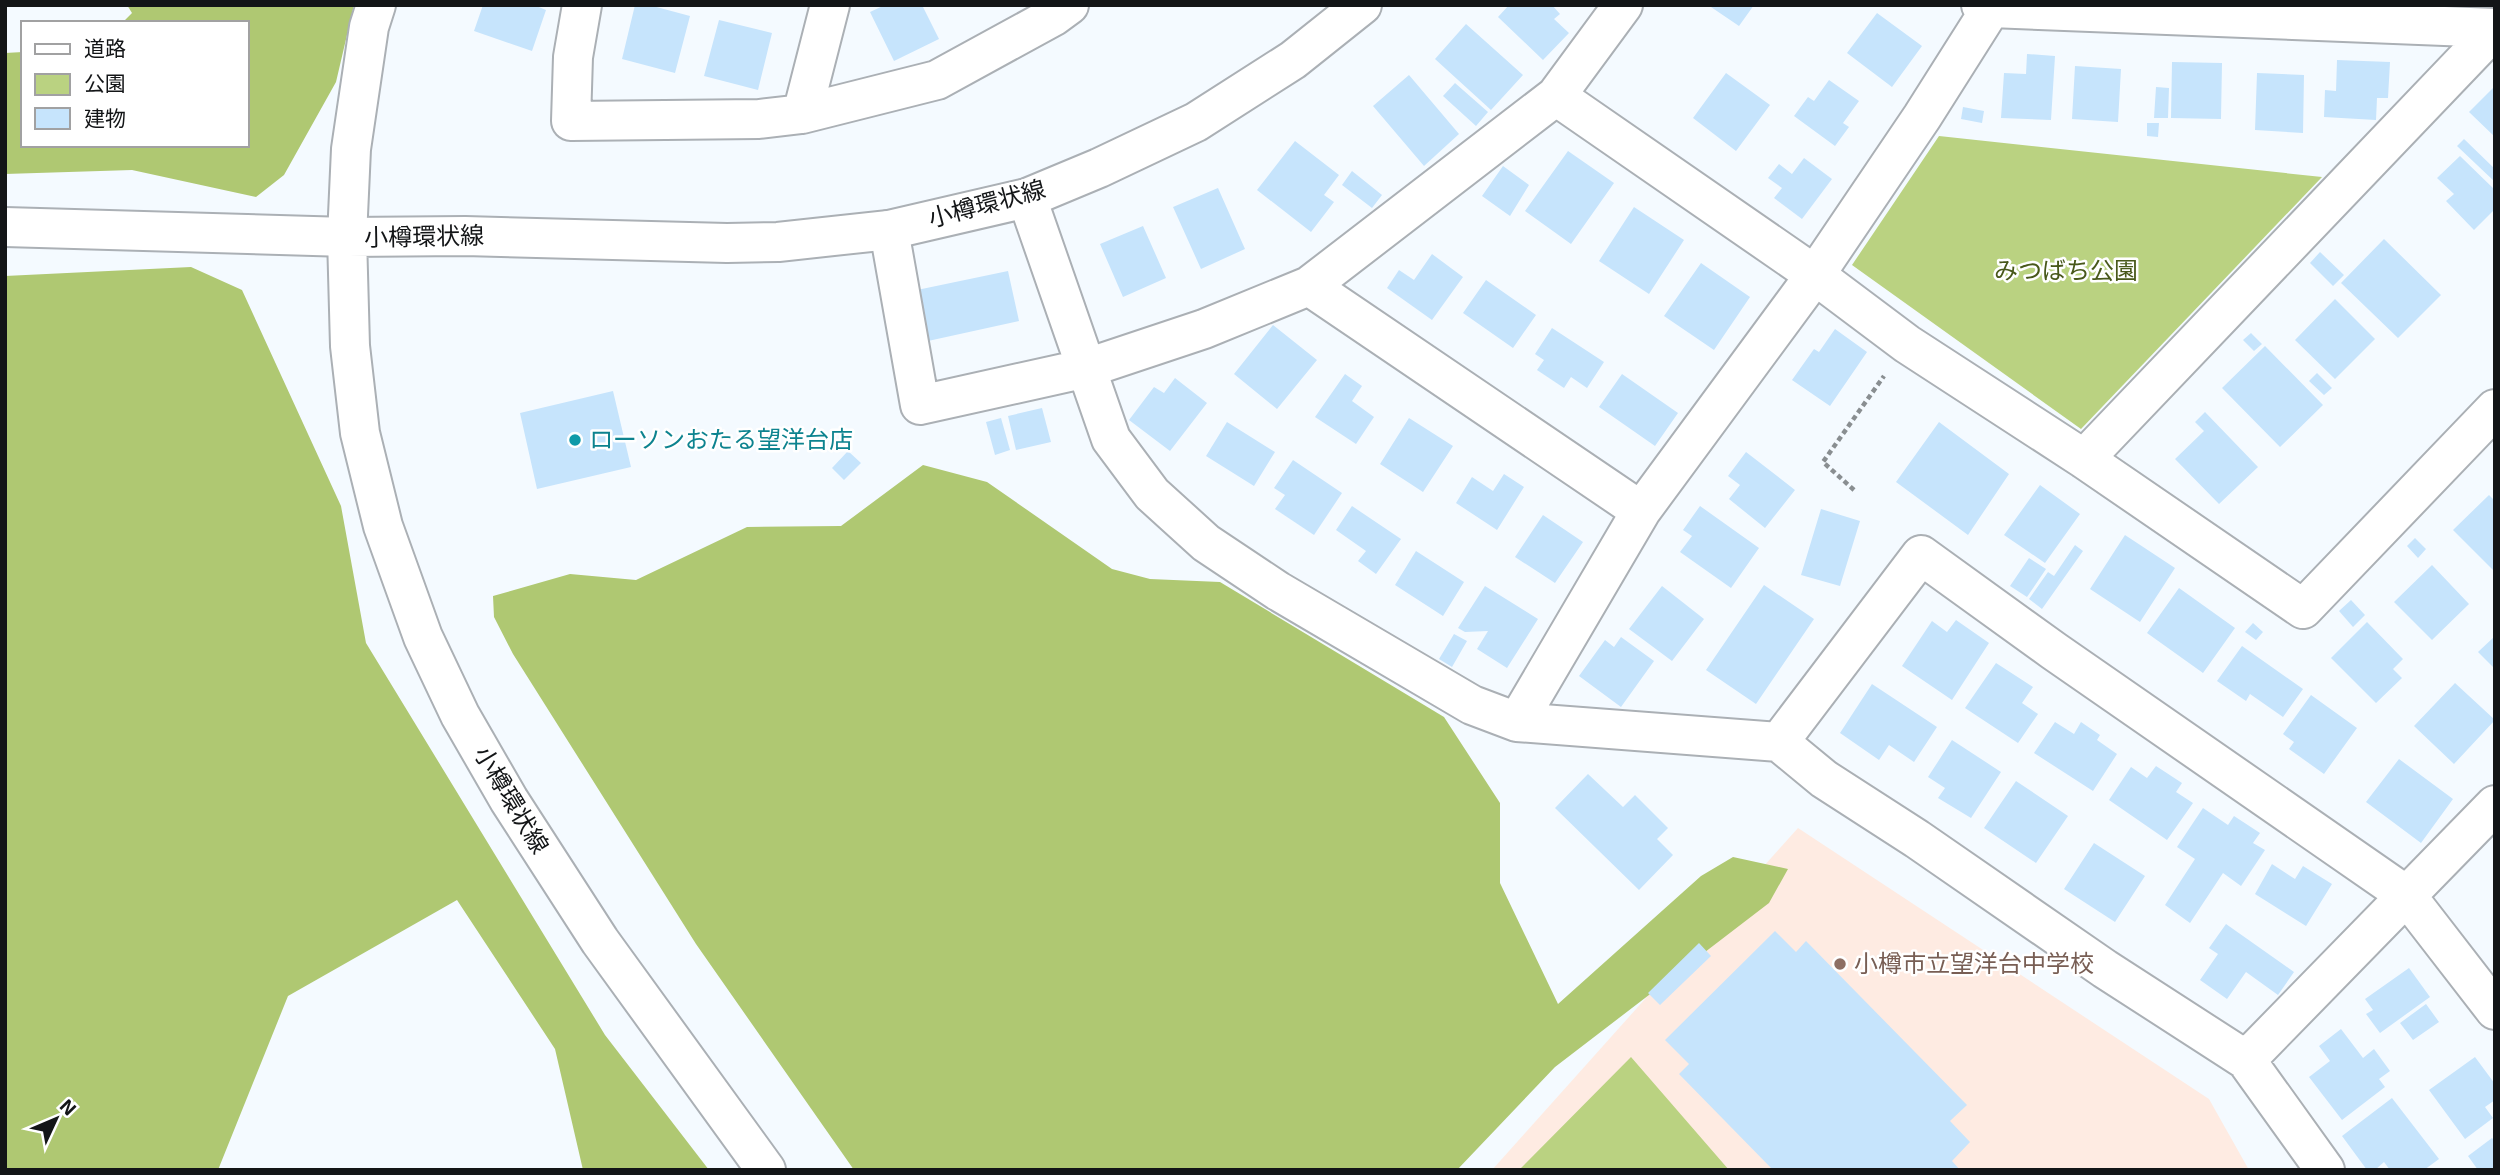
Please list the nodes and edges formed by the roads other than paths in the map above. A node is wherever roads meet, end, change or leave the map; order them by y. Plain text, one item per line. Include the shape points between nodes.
1 (376, 5) edge
2 (582, 5) edge
3 (831, 5) edge
4 (1069, 5) edge
5 (1362, 5) edge
6 (1623, 5) edge
7 (1987, 7) edge
8 (2495, 29) edge
9 (1556, 96) junction
10 (802, 114) junction
11 (1027, 198) junction
12 (5, 227) edge
13 (889, 230) junction
14 (347, 237) junction
15 (1815, 275) junction
16 (1310, 286) junction
17 (1087, 368) junction
18 (2495, 409) edge
19 (2084, 459) junction
20 (1641, 510) junction
21 (1517, 722) junction
22 (1779, 742) junction
23 (2495, 805) edge
24 (2406, 895) junction
25 (2495, 1010) edge
26 (2246, 1060) junction
27 (766, 1170) edge
28 (2325, 1170) edge

1 - 14 street via 351,149
2 - 10 street via 573,57 571,121 760,120
3 - 10 street
4 - 10 street via 937,80
5 - 11 street, 小樽環状線 via 1293,60 1196,122
6 - 9 street
7 - 8 street
7 - 15 street via 1922,117
8 - 19 street
9 - 15 street
9 - 16 street
11 - 13 street, 小樽環状線
11 - 17 street
12 - 14 street
13 - 14 street, 小樽環状線 via 727,243
13 - 17 street via 920,405
14 - 27 street, 小樽環状線 via 360,433 383,526 423,637 460,715 509,800 592,929
15 - 19 street via 1907,344
15 - 20 street
16 - 17 street via 1204,329
16 - 20 street
17 - 21 street via 1111,439 1152,494 1206,543 1278,591 1472,705
18 - 19 street via 2303,609
20 - 21 street
21 - 22 street
22 - 24 street via 1921,555
22 - 26 street via 1824,779
23 - 24 street
24 - 25 street
24 - 26 street
26 - 28 street

